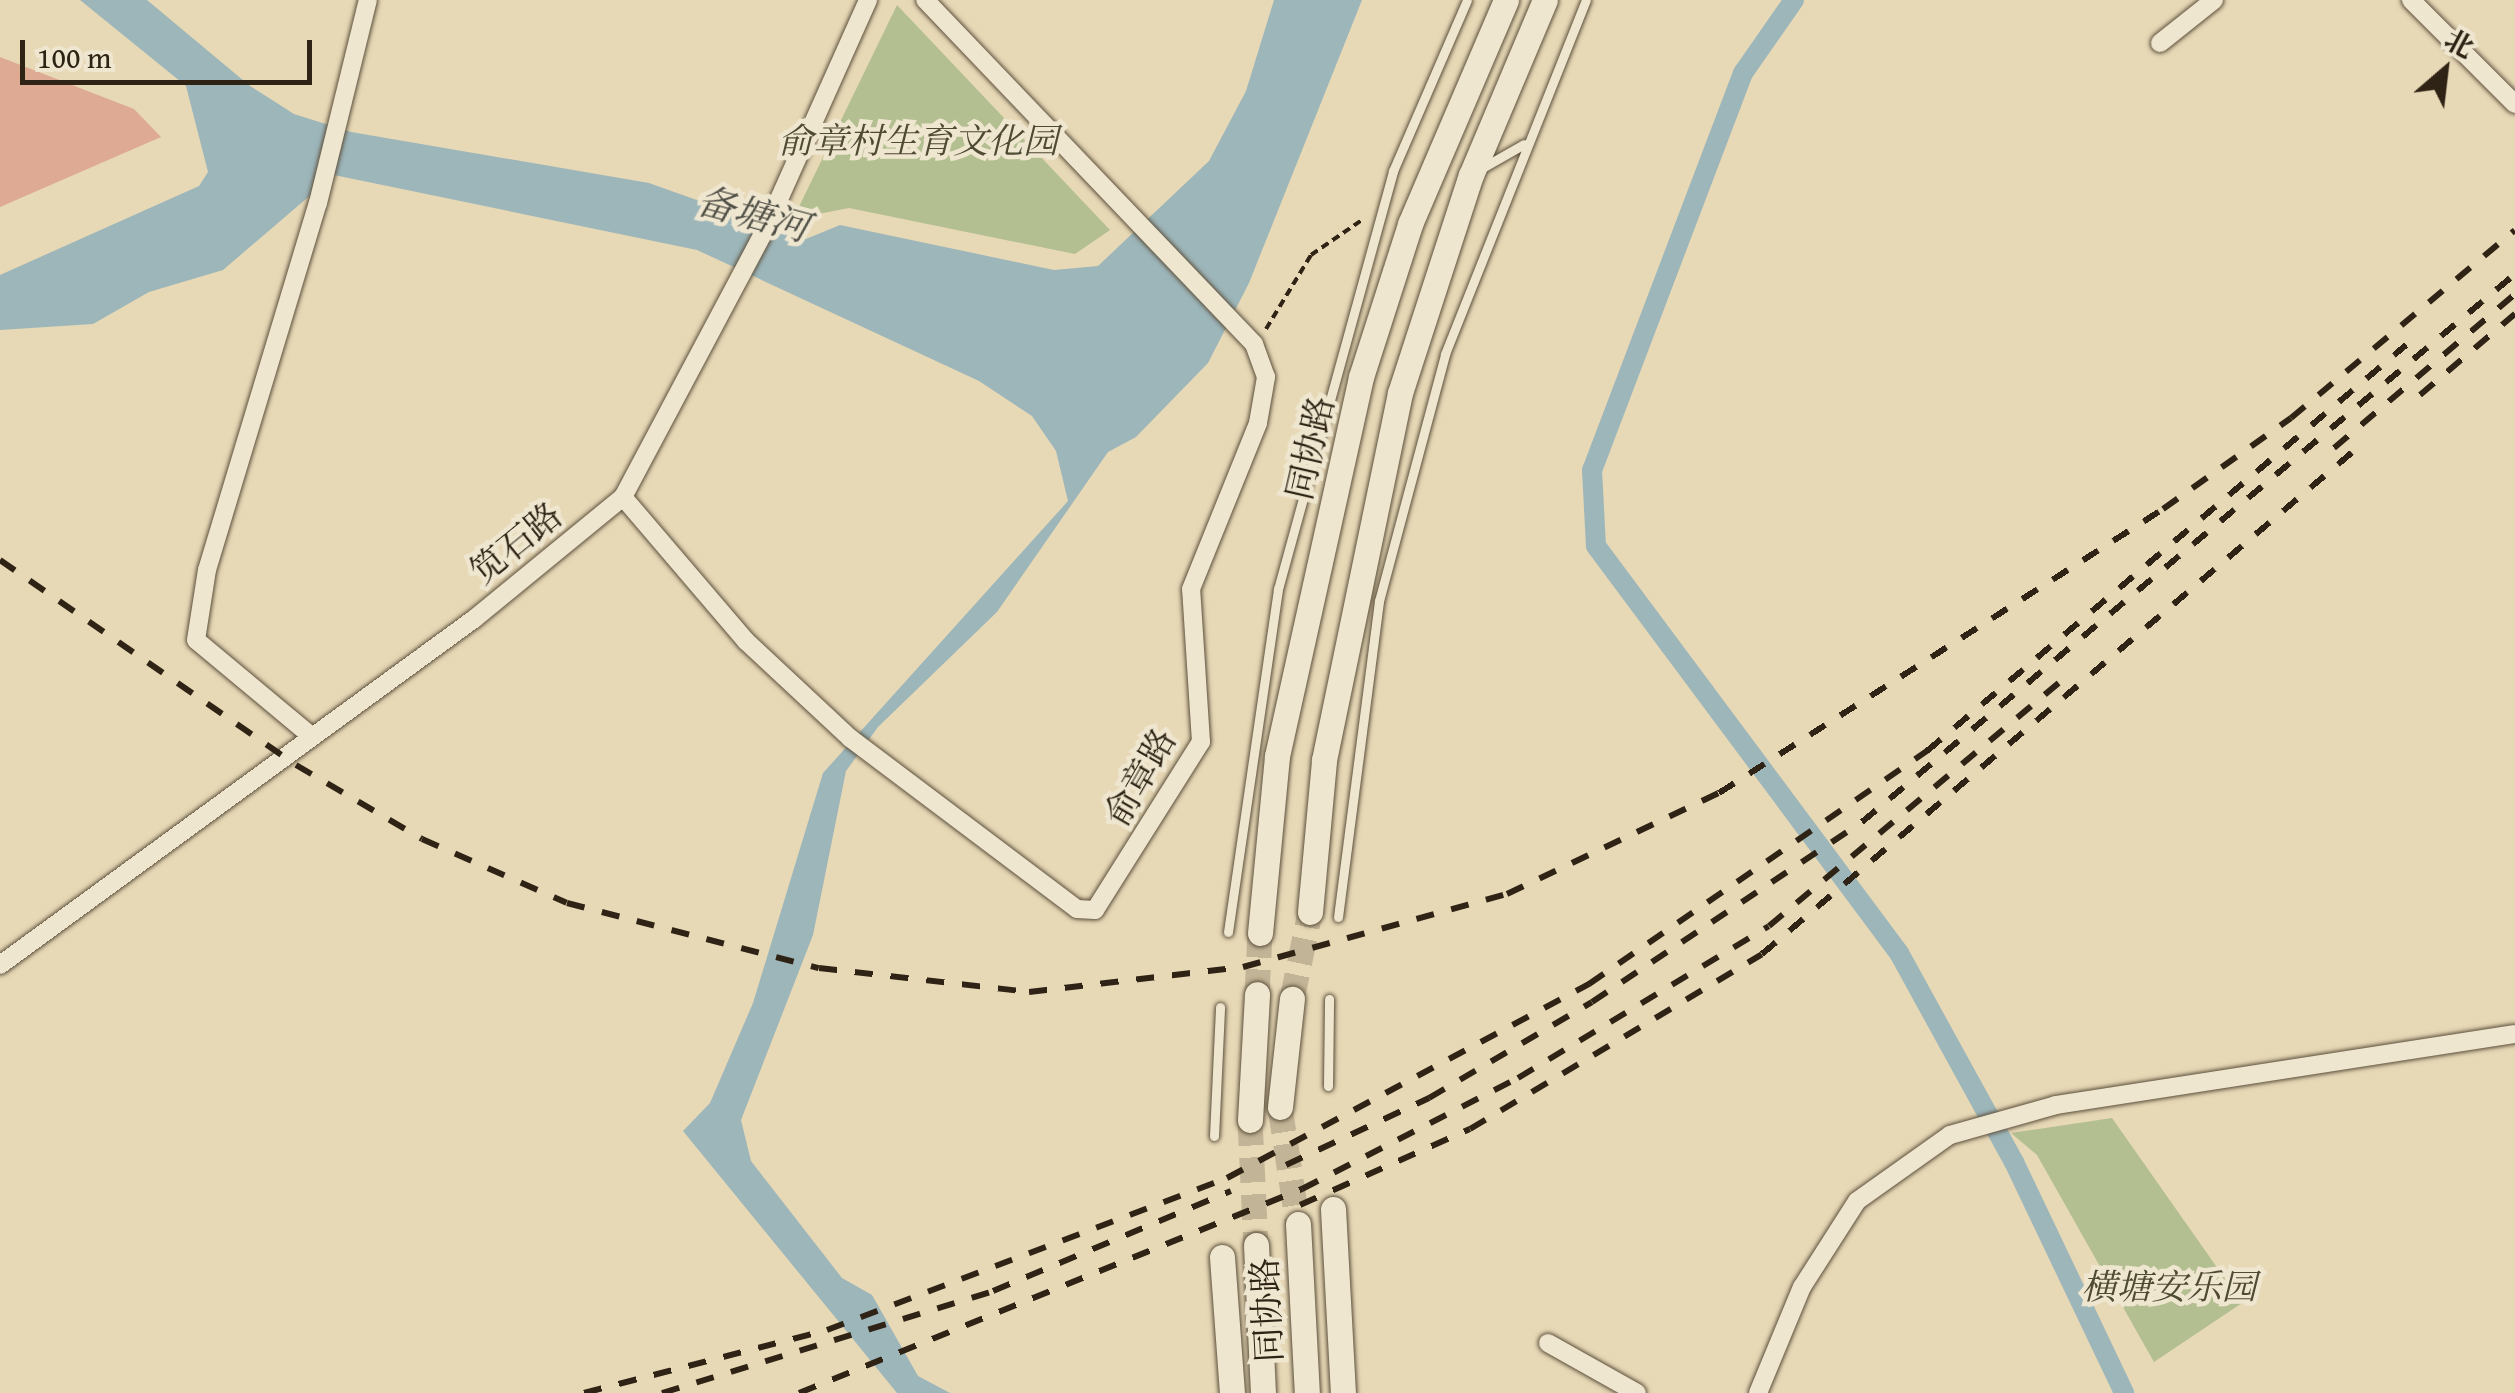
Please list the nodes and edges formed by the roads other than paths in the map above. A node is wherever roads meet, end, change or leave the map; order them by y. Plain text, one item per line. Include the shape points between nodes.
1 (368, 0) edge
2 (868, 0) edge
3 (925, 0) edge
4 (1467, 0) edge
5 (1506, 0) edge
6 (1544, 0) edge
7 (1586, 0) edge
8 (2214, 0) edge
9 (2411, 0) edge
10 (2160, 43) dead end
11 (2515, 104) edge
12 (1524, 144) junction
13 (1471, 174) junction
14 (622, 497) junction
15 (310, 735) junction
16 (1310, 912) tunnel mouth
17 (1338, 916) dead end
18 (1228, 932) dead end
19 (1260, 932) tunnel mouth
20 (0, 965) edge
21 (1257, 994) tunnel mouth
22 (1292, 999) tunnel mouth
23 (1330, 999) dead end
24 (1220, 1007) dead end
25 (2515, 1034) edge
26 (1328, 1086) dead end
27 (1280, 1107) tunnel mouth
28 (1250, 1120) tunnel mouth
29 (1214, 1136) dead end
30 (1334, 1209) dead end
31 (1298, 1224) tunnel mouth
32 (1256, 1245) tunnel mouth
33 (1222, 1258) dead end
34 (1548, 1343) dead end
35 (1232, 1393) edge
36 (1263, 1393) edge
37 (1307, 1393) edge
38 (1343, 1393) edge
39 (1636, 1393) edge
40 (1758, 1393) edge

1 - 15 street via 318,204 207,570 196,640
2 - 14 street, 笕石路 via 767,226
3 - 14 street, 俞章路 via 1254,344 1265,402 1191,589 1200,742 1095,910 1077,909 850,738 746,641
4 - 18 lane via 1394,171 1278,589
5 - 19 main road, 同协路 via 1410,224 1361,377 1277,756
6 - 13 main road
7 - 12 lane
8 - 10 street
9 - 11 street
12 - 13 lane
12 - 17 lane via 1446,354 1379,601
13 - 16 main road via 1420,319 1354,600 1324,760
14 - 15 street, 笕石路
15 - 20 street, 笕石路
21 - 28 main road
22 - 27 main road
23 - 26 lane
24 - 29 lane
25 - 40 street via 2042,1109 1958,1133 1895,1166 1858,1201 1802,1287
30 - 38 main road
31 - 37 main road, 同协路
32 - 36 main road, 同协路
33 - 35 main road
34 - 39 street

